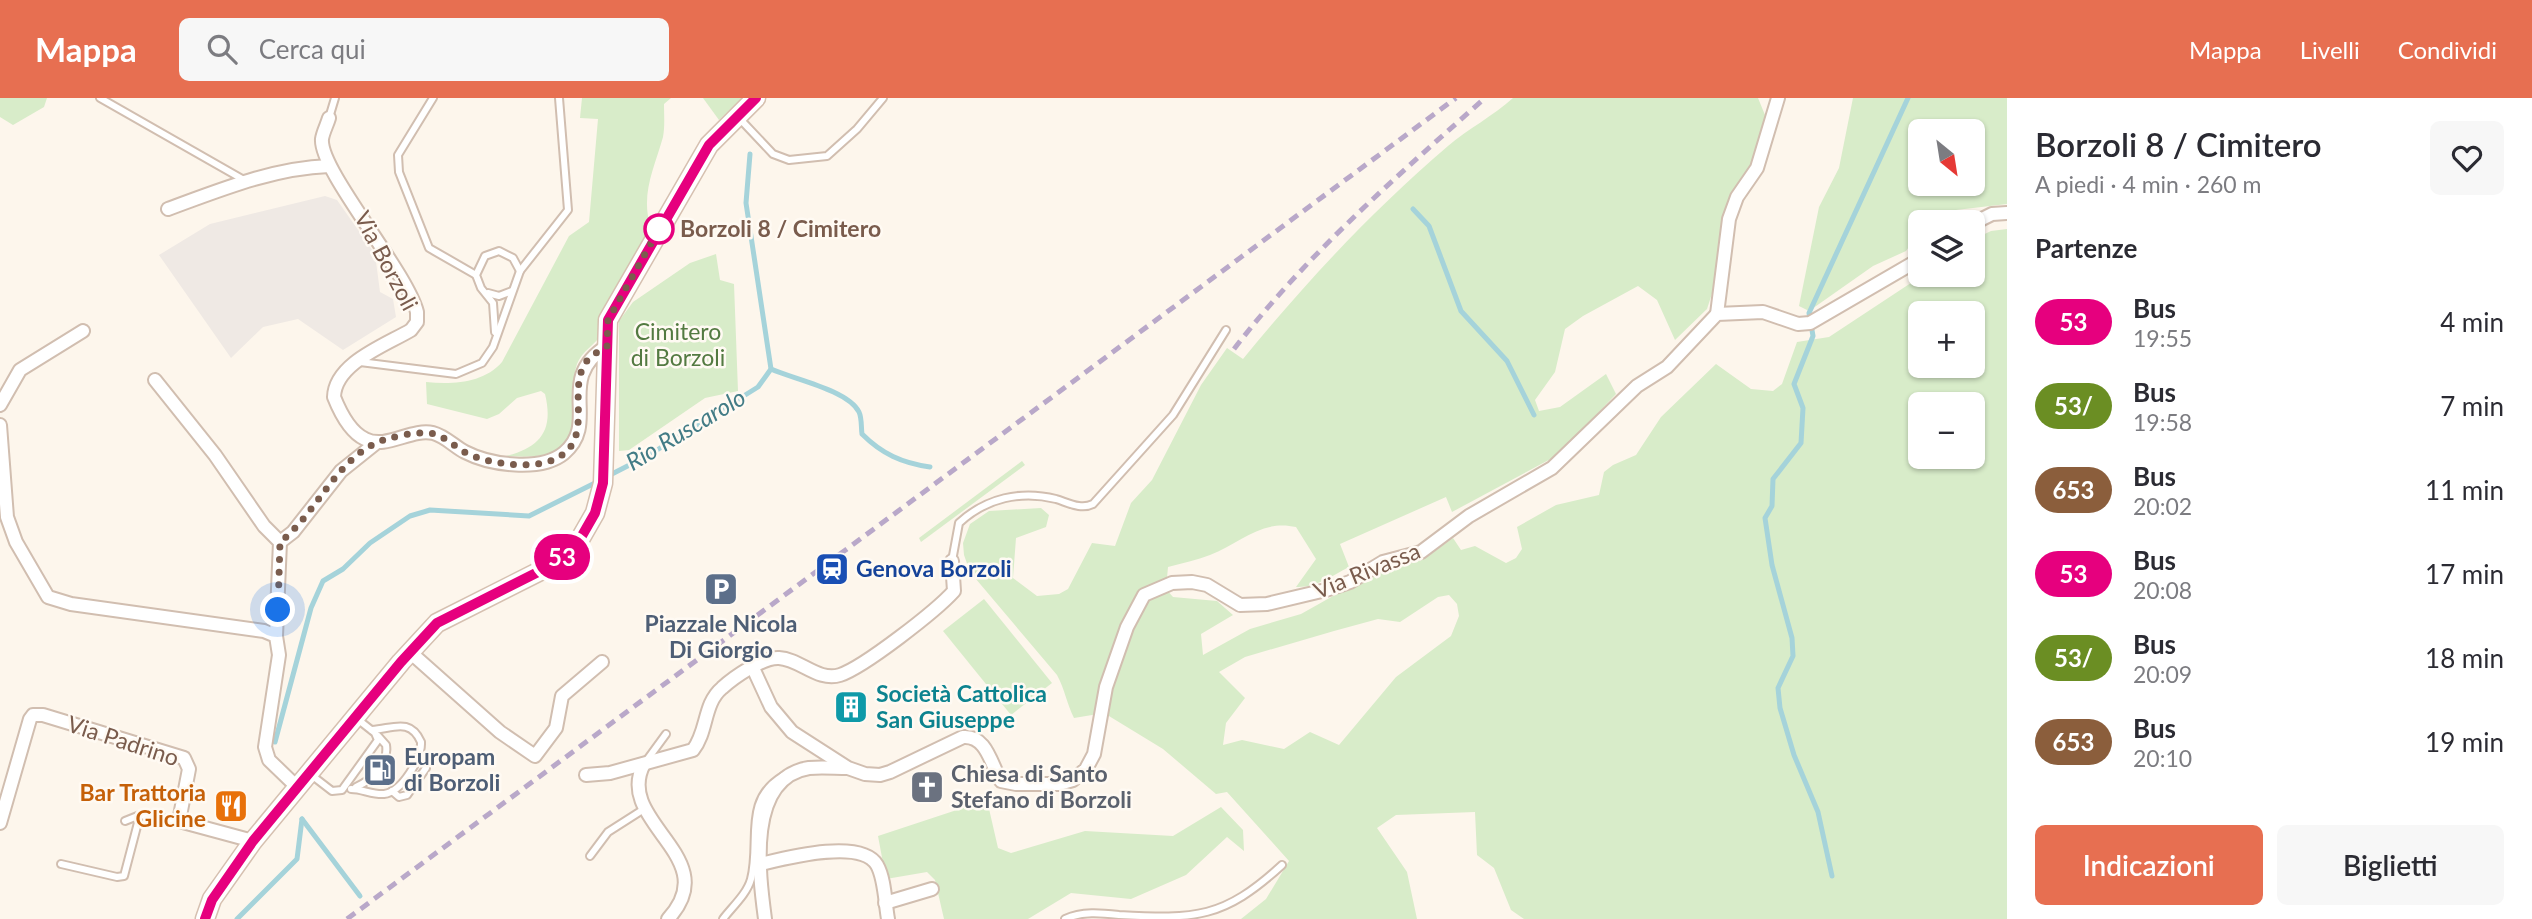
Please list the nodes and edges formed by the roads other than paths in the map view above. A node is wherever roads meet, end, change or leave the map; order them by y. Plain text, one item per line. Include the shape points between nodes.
1 (100, 98) edge
2 (335, 98) edge
3 (433, 98) edge
4 (559, 98) edge
5 (756, 98) edge
6 (883, 98) edge
7 (1778, 98) edge
8 (736, 115) junction
9 (329, 118) joint
10 (329, 166) junction
11 (246, 180) junction
12 (168, 209) dead end
13 (2007, 213) edge
14 (1985, 218) edge
15 (1908, 266) edge
16 (520, 271) junction
17 (476, 275) junction
18 (512, 290) junction
19 (486, 292) junction
20 (1717, 314) junction
21 (1226, 330) dead end
22 (83, 331) dead end
23 (493, 346) junction
24 (607, 346) junction
25 (358, 362) junction
26 (155, 380) dead end
27 (0, 405) edge
28 (0, 425) edge
29 (376, 443) junction
30 (280, 542) junction
31 (952, 561) joint
32 (276, 636) junction
33 (410, 652) junction
34 (603, 662) dead end
35 (753, 668) junction
36 (355, 717) junction
37 (375, 733) junction
38 (667, 734) dead end
39 (416, 762) junction
40 (644, 764) junction
41 (808, 768) junction
42 (848, 768) junction
43 (309, 773) junction
44 (586, 775) dead end
45 (297, 787) junction
46 (351, 789) junction
47 (392, 791) junction
48 (337, 792) junction
49 (644, 809) junction
50 (140, 815) junction
51 (125, 821) dead end
52 (179, 821) junction
53 (0, 822) edge
54 (253, 841) junction
55 (590, 856) dead end
56 (61, 864) dead end
57 (761, 864) junction
58 (1282, 865) dead end
59 (932, 889) dead end
60 (885, 903) junction
61 (205, 919) edge
62 (668, 919) edge
63 (723, 919) edge
64 (765, 919) edge
65 (888, 919) edge
66 (1065, 919) edge

1 - 11 lane
2 - 9 lane
3 - 17 lane via 398,155 399,172 429,248
4 - 16 lane via 568,210
5 - 8 main road
6 - 8 lane via 827,156 789,160 773,154
7 - 20 street via 1758,168 1737,197 1729,219
8 - 24 main road via 709,145 616,303 608,320
9 - 10 street, Via Borzoli via 322,141
10 - 11 street
10 - 25 street, Via Borzoli via 372,230 417,312 411,330
11 - 12 street
13 - 14 street
15 - 20 street via 1810,323 1798,324 1763,312
16 - 17 lane via 513,258 499,251 485,256
16 - 18 lane
17 - 19 lane
18 - 19 lane via 499,296
18 - 23 lane
19 - 23 lane via 495,313
20 - 42 street, Via Rivassa via 1667,367 1637,386 1552,468 1469,516 1421,552 1383,562 1350,582 1267,604 1240,605 1192,582 1162,586 1144,595 1130,618 1106,687 1094,754 1073,780 1038,785 1001,781 986,750 971,736 880,775
21 - 31 lane via 1173,415 1093,504 1079,506 1044,496 996,499 959,523
22 - 27 street via 20,370
23 - 25 lane via 482,363 456,374
24 - 29 street via 584,366 575,438 555,459 520,464 487,460 432,433
24 - 33 main road via 603,475 595,513 579,541 556,563 437,623
25 - 29 street, Via Borzoli via 339,379 334,397 351,428
26 - 30 street
28 - 32 street via 7,517 48,597
29 - 30 street via 341,471
30 - 32 street
31 - 35 street via 954,591 841,674 818,673 776,657
32 - 45 street via 279,655 265,747 269,760
33 - 34 street via 500,732 535,756 556,728 562,696
33 - 36 main road
35 - 40 street via 714,695 693,750
35 - 42 street via 771,707 792,732
36 - 37 lane
36 - 43 main road
37 - 39 lane via 397,725 412,729 421,742
37 - 46 lane via 386,745 383,762 371,778
37 - 48 lane via 377,744
38 - 40 lane
39 - 47 lane
39 - 47 lane via 424,761 426,768 407,795 399,797
40 - 44 street
40 - 49 street via 636,788
41 - 42 street
41 - 57 street via 779,785 766,806
41 - 63 lane via 775,780 762,795 753,821 751,879
43 - 45 main road
43 - 48 lane
45 - 54 main road
46 - 47 lane via 381,794
46 - 48 lane
49 - 55 lane via 608,832
49 - 62 street via 681,862 683,890
50 - 51 lane
50 - 52 lane
50 - 56 lane via 124,876
52 - 53 street, Via Padrino via 190,769 184,758 38,715 30,719
52 - 54 street
54 - 61 main road via 212,900
57 - 60 street via 808,854 864,854 879,868
57 - 64 street
58 - 66 lane via 1231,905 1203,915 1175,919 1089,913
59 - 60 street
60 - 65 street

